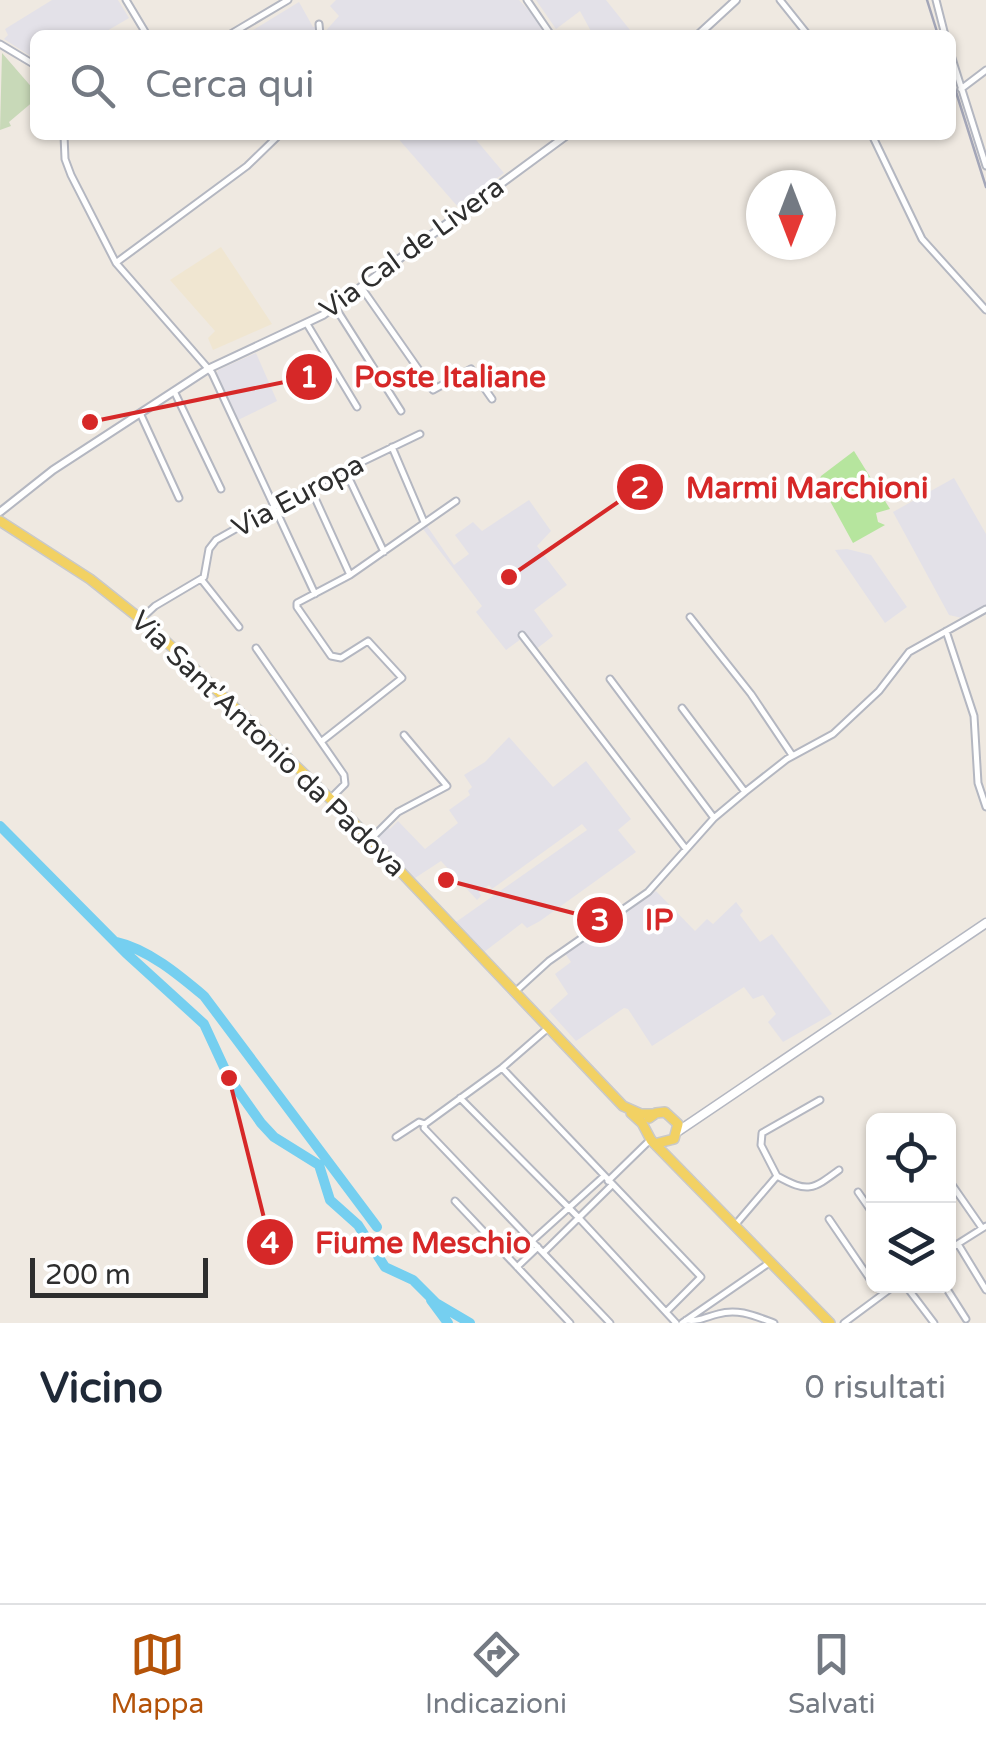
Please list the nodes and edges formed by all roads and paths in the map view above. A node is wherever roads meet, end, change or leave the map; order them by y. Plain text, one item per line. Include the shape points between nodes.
1 (126, 0) edge
2 (288, 0) edge
3 (527, 0) edge
4 (736, 0) edge
5 (780, 0) edge
6 (936, 0) edge
7 (320, 24) dead end
8 (144, 30) edge
9 (237, 30) edge
10 (320, 30) edge
11 (548, 30) edge
12 (703, 30) edge
13 (804, 30) edge
14 (943, 30) edge
15 (0, 44) edge
16 (30, 62) edge
17 (986, 70) edge
18 (956, 71) edge
19 (962, 89) junction
20 (65, 140) edge
21 (275, 140) edge
22 (560, 140) edge
23 (874, 140) edge
24 (986, 166) edge
25 (116, 262) junction
26 (361, 287) junction
27 (335, 307) junction
28 (986, 310) edge
29 (307, 324) junction
30 (208, 369) junction
31 (174, 391) junction
32 (492, 399) dead end
33 (358, 407) dead end
34 (400, 411) dead end
35 (140, 413) junction
36 (420, 434) dead end
37 (392, 447) junction
38 (346, 470) junction
39 (310, 487) junction
40 (221, 489) dead end
41 (179, 498) dead end
42 (456, 501) dead end
43 (274, 506) junction
44 (0, 512) edge
45 (0, 520) edge
46 (424, 522) junction
47 (384, 552) junction
48 (350, 576) junction
49 (201, 579) junction
50 (314, 594) junction
51 (986, 609) edge
52 (690, 617) dead end
53 (141, 619) junction
54 (239, 627) dead end
55 (945, 630) junction
56 (522, 635) dead end
57 (256, 648) dead end
58 (610, 679) dead end
59 (682, 708) dead end
60 (404, 735) dead end
61 (322, 742) junction
62 (793, 756) junction
63 (746, 792) junction
64 (330, 799) junction
65 (986, 807) edge
66 (714, 818) junction
67 (370, 840) junction
68 (686, 849) junction
69 (985, 923) edge
70 (514, 992) junction
71 (548, 1028) junction
72 (502, 1068) junction
73 (460, 1098) junction
74 (820, 1100) dead end
75 (625, 1108) junction
76 (709, 1112) junction
77 (654, 1114) junction
78 (673, 1116) junction
79 (424, 1126) junction
80 (676, 1135) junction
81 (396, 1137) dead end
82 (650, 1137) junction
83 (680, 1166) junction
84 (839, 1170) dead end
85 (777, 1176) junction
86 (608, 1180) junction
87 (956, 1190) edge
88 (858, 1192) dead end
89 (455, 1201) dead end
90 (866, 1204) edge
91 (569, 1208) junction
92 (578, 1217) junction
93 (829, 1219) dead end
94 (736, 1224) junction
95 (984, 1227) edge
96 (532, 1241) junction
97 (958, 1244) joint
98 (541, 1250) junction
99 (771, 1261) junction
100 (518, 1267) junction
101 (866, 1273) edge
102 (986, 1290) edge
103 (883, 1293) edge
104 (911, 1293) edge
105 (950, 1293) edge
106 (880, 1295) joint
107 (666, 1312) junction
108 (966, 1319) dead end
109 (681, 1322) edge
110 (570, 1323) edge
111 (610, 1323) edge
112 (774, 1323) edge
113 (830, 1323) edge
114 (844, 1323) edge
115 (934, 1323) edge

1 - 8 street
2 - 9 street
3 - 11 street
4 - 12 street
5 - 13 street
6 - 14 street
7 - 10 street
15 - 16 street
17 - 19 street
18 - 19 street
19 - 24 street
20 - 25 street via 71,175
21 - 25 street
22 - 26 street, Via Cal de Livera
23 - 28 street via 922,240
25 - 30 street
26 - 27 street, Via Cal de Livera
26 - 32 street via 433,390 471,369
27 - 29 street, Via Cal de Livera
27 - 34 street
29 - 30 street, Via Cal de Livera
29 - 33 street
30 - 31 street, Via Cal de Livera
30 - 43 street
31 - 35 street, Via Cal de Livera
31 - 40 street
35 - 41 street
35 - 44 street, Via Cal de Livera
36 - 37 street, Via Europa
37 - 38 street, Via Europa
37 - 46 street
38 - 39 street, Via Europa
38 - 47 street
39 - 43 street, Via Europa
39 - 48 street
42 - 46 street
43 - 49 street, Via Europa via 212,542
43 - 50 street
45 - 53 main road, Via Sant'Antonio da Padova
46 - 47 street
47 - 48 street
48 - 50 street
49 - 53 street
49 - 54 street
50 - 61 street via 297,607 334,658 368,641 402,678
51 - 55 street
52 - 62 street
53 - 64 main road, Via Sant'Antonio da Padova
55 - 62 street via 909,652 834,734
55 - 65 street via 975,722
56 - 68 street
57 - 61 street
58 - 66 street
59 - 63 street
60 - 67 street via 447,786 398,812
61 - 64 street via 345,778
62 - 63 street
63 - 66 street
64 - 67 main road, Via Sant'Antonio da Padova
66 - 68 street
67 - 70 main road, Via Sant'Antonio da Padova
68 - 70 street via 648,892
69 - 76 main road
70 - 71 main road, Via Sant'Antonio da Padova
71 - 72 street
71 - 75 main road, Via Sant'Antonio da Padova
72 - 73 street
72 - 86 street
73 - 79 street
73 - 91 street
74 - 85 street via 762,1133 760,1145
75 - 77 main road
75 - 82 main road, Via Sant'Antonio da Padova
76 - 78 main road
76 - 80 main road
77 - 78 main road
77 - 82 main road
78 - 80 main road
79 - 81 street via 419,1122
79 - 96 street
80 - 82 main road via 665,1144
80 - 83 main road
82 - 83 main road, Via Sant'Antonio da Padova
82 - 86 street
83 - 94 main road, Via Sant'Antonio da Padova
84 - 85 street via 809,1188
85 - 94 street
86 - 91 street
86 - 92 street
86 - 107 street via 701,1278
87 - 95 street
88 - 90 street
89 - 100 street
91 - 92 street
91 - 96 street
92 - 98 street
92 - 107 street
93 - 101 street
94 - 99 main road, Via Sant'Antonio da Padova
95 - 97 street
96 - 98 street
97 - 102 street
98 - 100 street
98 - 111 street
99 - 109 street
99 - 113 main road, Via Sant'Antonio da Padova
100 - 110 street
103 - 106 street
104 - 115 street
105 - 108 street
106 - 114 street
107 - 109 street
109 - 112 street via 734,1311

